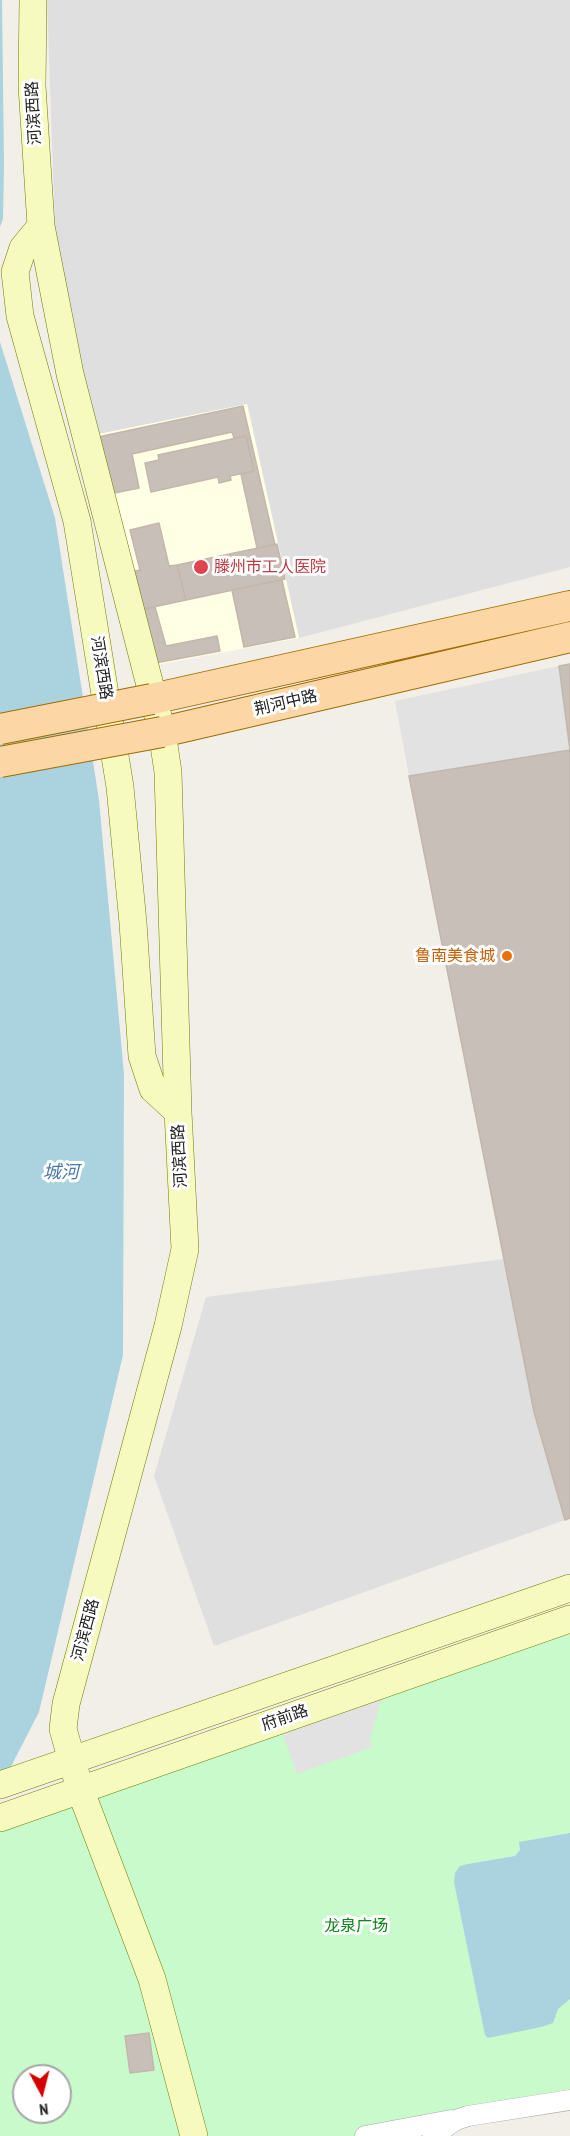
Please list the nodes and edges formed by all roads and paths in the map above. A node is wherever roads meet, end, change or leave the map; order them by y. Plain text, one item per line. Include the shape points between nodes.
1 (33, 0) edge
2 (41, 226) junction
3 (570, 606) edge
4 (570, 637) edge
5 (152, 699) junction
6 (0, 729) edge
7 (162, 732) junction
8 (0, 762) edge
9 (178, 1112) junction
10 (570, 1588) edge
11 (570, 1619) edge
12 (72, 1762) junction
13 (11, 1781) edge
14 (80, 1789) junction
15 (9, 1815) edge
16 (570, 2100) edge
17 (456, 2120) junction
18 (194, 2136) edge
19 (365, 2136) edge
20 (433, 2136) edge

1 - 2 street, 河滨西路 via 32,86
2 - 5 street, 河滨西路 via 70,374
2 - 9 street, 河滨西路 via 23,248 15,272 20,316 77,521 120,787 142,1056 153,1089
3 - 5 main road, 荆河中路
4 - 7 main road, 荆河中路
5 - 6 main road, 荆河中路, bridge
5 - 7 street, 河滨西路
7 - 8 main road, 荆河中路, bridge
7 - 9 street, 河滨西路 via 168,772
9 - 12 street, 河滨西路 via 185,1249 165,1338 66,1704 63,1729
10 - 12 street, 府前路
11 - 14 street, 府前路
12 - 13 street, 府前路
12 - 14 street, 河滨西路
14 - 15 street, 府前路
14 - 18 street, 河滨西路 via 152,1979
16 - 17 street
17 - 19 street
17 - 20 street

